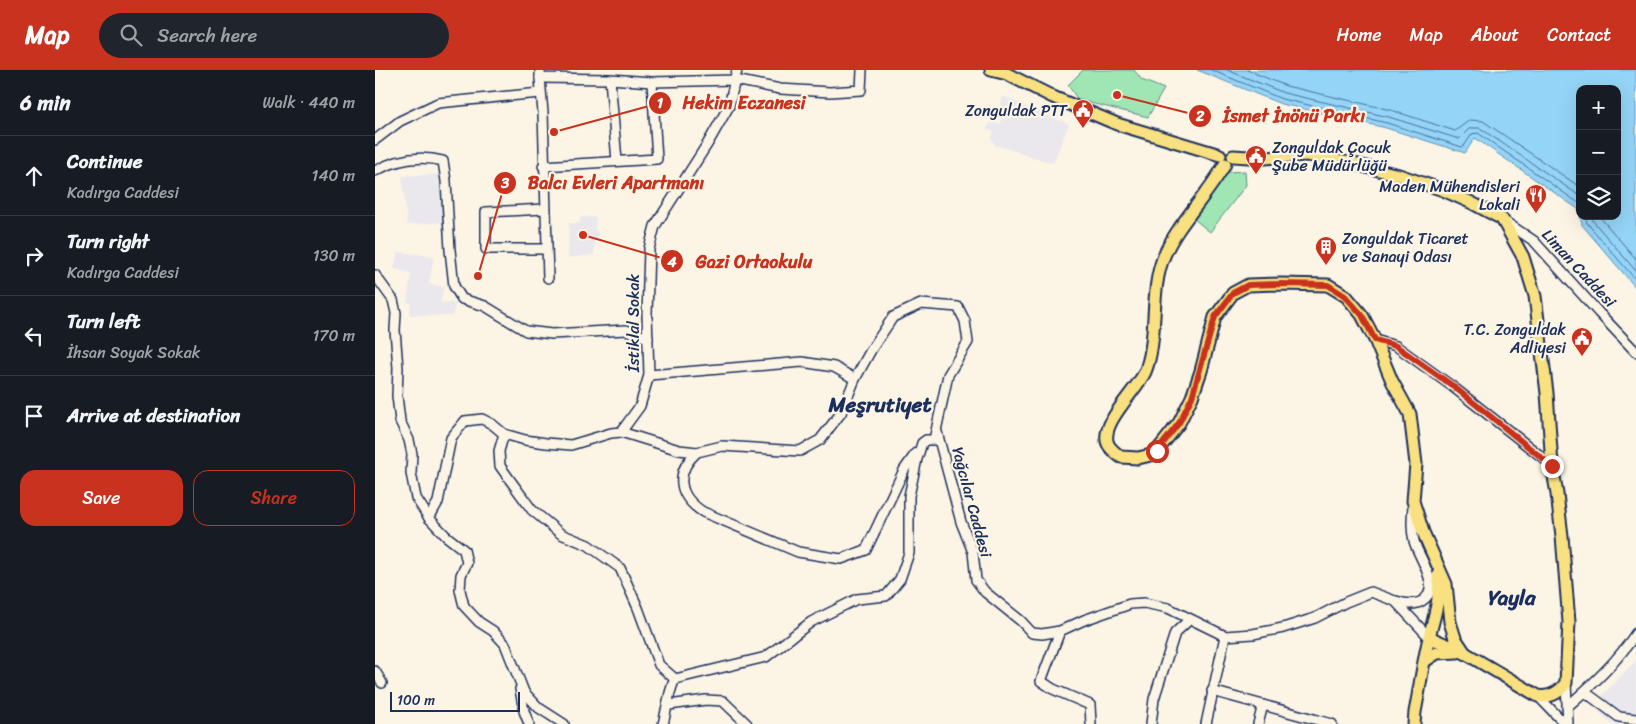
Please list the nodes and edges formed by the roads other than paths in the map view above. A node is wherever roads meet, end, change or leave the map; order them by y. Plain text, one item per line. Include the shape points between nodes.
1 (737, 70) edge
2 (863, 70) edge
3 (991, 70) edge
4 (1005, 72) edge
5 (540, 74) edge
6 (610, 79) junction
7 (735, 80) junction
8 (652, 82) junction
9 (540, 92) junction
10 (375, 140) edge
11 (1226, 158) junction
12 (617, 161) junction
13 (543, 166) junction
14 (375, 171) edge
15 (545, 209) junction
16 (1502, 219) junction
17 (546, 249) junction
18 (375, 274) edge
19 (548, 278) dead end
20 (648, 338) junction
21 (1375, 340) junction
22 (1636, 352) edge
23 (649, 375) junction
24 (855, 379) junction
25 (936, 427) junction
26 (621, 432) junction
27 (504, 434) junction
28 (922, 444) junction
29 (697, 452) junction
30 (1552, 466) junction
31 (1413, 501) junction
32 (429, 518) junction
33 (1437, 563) junction
34 (1395, 601) junction
35 (1189, 620) junction
36 (1059, 631) junction
37 (1636, 633) edge
38 (1225, 636) junction
39 (1429, 637) junction
40 (1465, 653) junction
41 (1425, 660) junction
42 (375, 671) edge
43 (518, 676) junction
44 (675, 679) junction
45 (1566, 682) junction
46 (382, 683) dead end
47 (1212, 691) junction
48 (1585, 692) junction
49 (1537, 696) junction
50 (669, 705) junction
51 (1263, 705) junction
52 (1567, 707) junction
53 (1636, 719) edge
54 (529, 724) edge
55 (563, 724) edge
56 (663, 724) edge
57 (747, 724) edge
58 (1091, 724) edge
59 (1151, 724) edge
60 (1205, 724) edge
61 (1258, 724) edge
62 (1332, 724) edge
63 (1414, 724) edge
64 (1567, 724) edge

1 - 7 street, İstiklal Sokak
2 - 7 street via 861,90 852,91 780,89
3 - 4 main road, Liman Caddesi
4 - 11 main road, Liman Caddesi via 1053,98 1117,124
5 - 6 street
5 - 9 street
6 - 8 street
6 - 12 street
7 - 8 street
7 - 20 street, İstiklal Sokak via 729,106 709,143 655,226 649,249
8 - 12 street via 657,159
9 - 10 street via 438,103 400,121
9 - 13 street
11 - 16 main road, Liman Caddesi via 1307,155 1354,164 1443,190
11 - 21 main road via 1164,256 1157,277 1145,373 1109,425 1108,445 1121,457 1151,456 1157,451 1179,423 1192,397 1215,317 1233,293 1248,285 1328,285 1345,296 1362,315
12 - 13 street
13 - 15 street
14 - 20 street via 417,158 443,162 454,286 462,299 485,306 526,331 552,334 626,330
15 - 17 street
15 - 17 street via 486,212 486,249
16 - 22 street, Liman Caddesi via 1534,241
16 - 30 main road via 1523,257 1535,296
17 - 19 street
18 - 32 street via 393,300 396,313 400,422 412,454 411,473 416,498
20 - 23 street, İstiklal Sokak
21 - 30 street via 1396,346 1453,386
21 - 31 main road via 1410,414 1416,464
23 - 24 street via 802,362 834,367
23 - 26 street, İstiklal Sokak via 640,406
24 - 25 street via 893,317 921,304 958,307 965,321 968,342 948,375
24 - 29 street via 841,413 820,440 800,450 722,446
25 - 28 street, Yağcılar Caddesi via 934,440 926,440
25 - 36 street, Yağcılar Caddesi via 961,522 973,552 976,580 985,592 1032,633
26 - 27 street via 571,445
26 - 29 street via 679,450
27 - 32 street via 481,419 465,421 451,438 438,502
27 - 44 street via 499,451 500,466 532,510 561,534 588,545 620,568 659,665
28 - 29 street via 904,470 866,550 841,559 798,552 691,505 683,492 683,474 686,461
28 - 44 street, Yağcılar Caddesi via 909,496 909,553 900,579 885,596 857,599 811,622 766,657
30 - 45 main road via 1569,622
31 - 33 main road
31 - 34 street via 1411,523 1414,542 1429,576 1431,589 1420,603
32 - 43 street via 464,550 467,563 461,575 460,590 464,606 505,644
33 - 39 main road via 1440,589
33 - 40 main road via 1447,584 1450,622
34 - 38 street via 1371,592 1315,618 1283,628
34 - 39 street
35 - 36 street, Yağcılar Caddesi via 1168,608 1130,604
35 - 38 street, Yağcılar Caddesi
35 - 59 street via 1175,633 1154,699
36 - 58 street via 1041,681 1091,705
37 - 48 street
38 - 47 street
39 - 40 main road
39 - 41 main road
40 - 41 main road via 1437,653
40 - 49 main road
41 - 63 main road
42 - 46 street
43 - 54 street
43 - 55 street via 524,692 539,708
44 - 50 street
45 - 49 main road via 1555,694
45 - 52 street
47 - 51 street
47 - 60 street
48 - 52 street
48 - 53 street via 1619,717
49 - 64 street
50 - 56 street
50 - 57 street via 723,701
51 - 61 street
51 - 62 street
52 - 64 street

